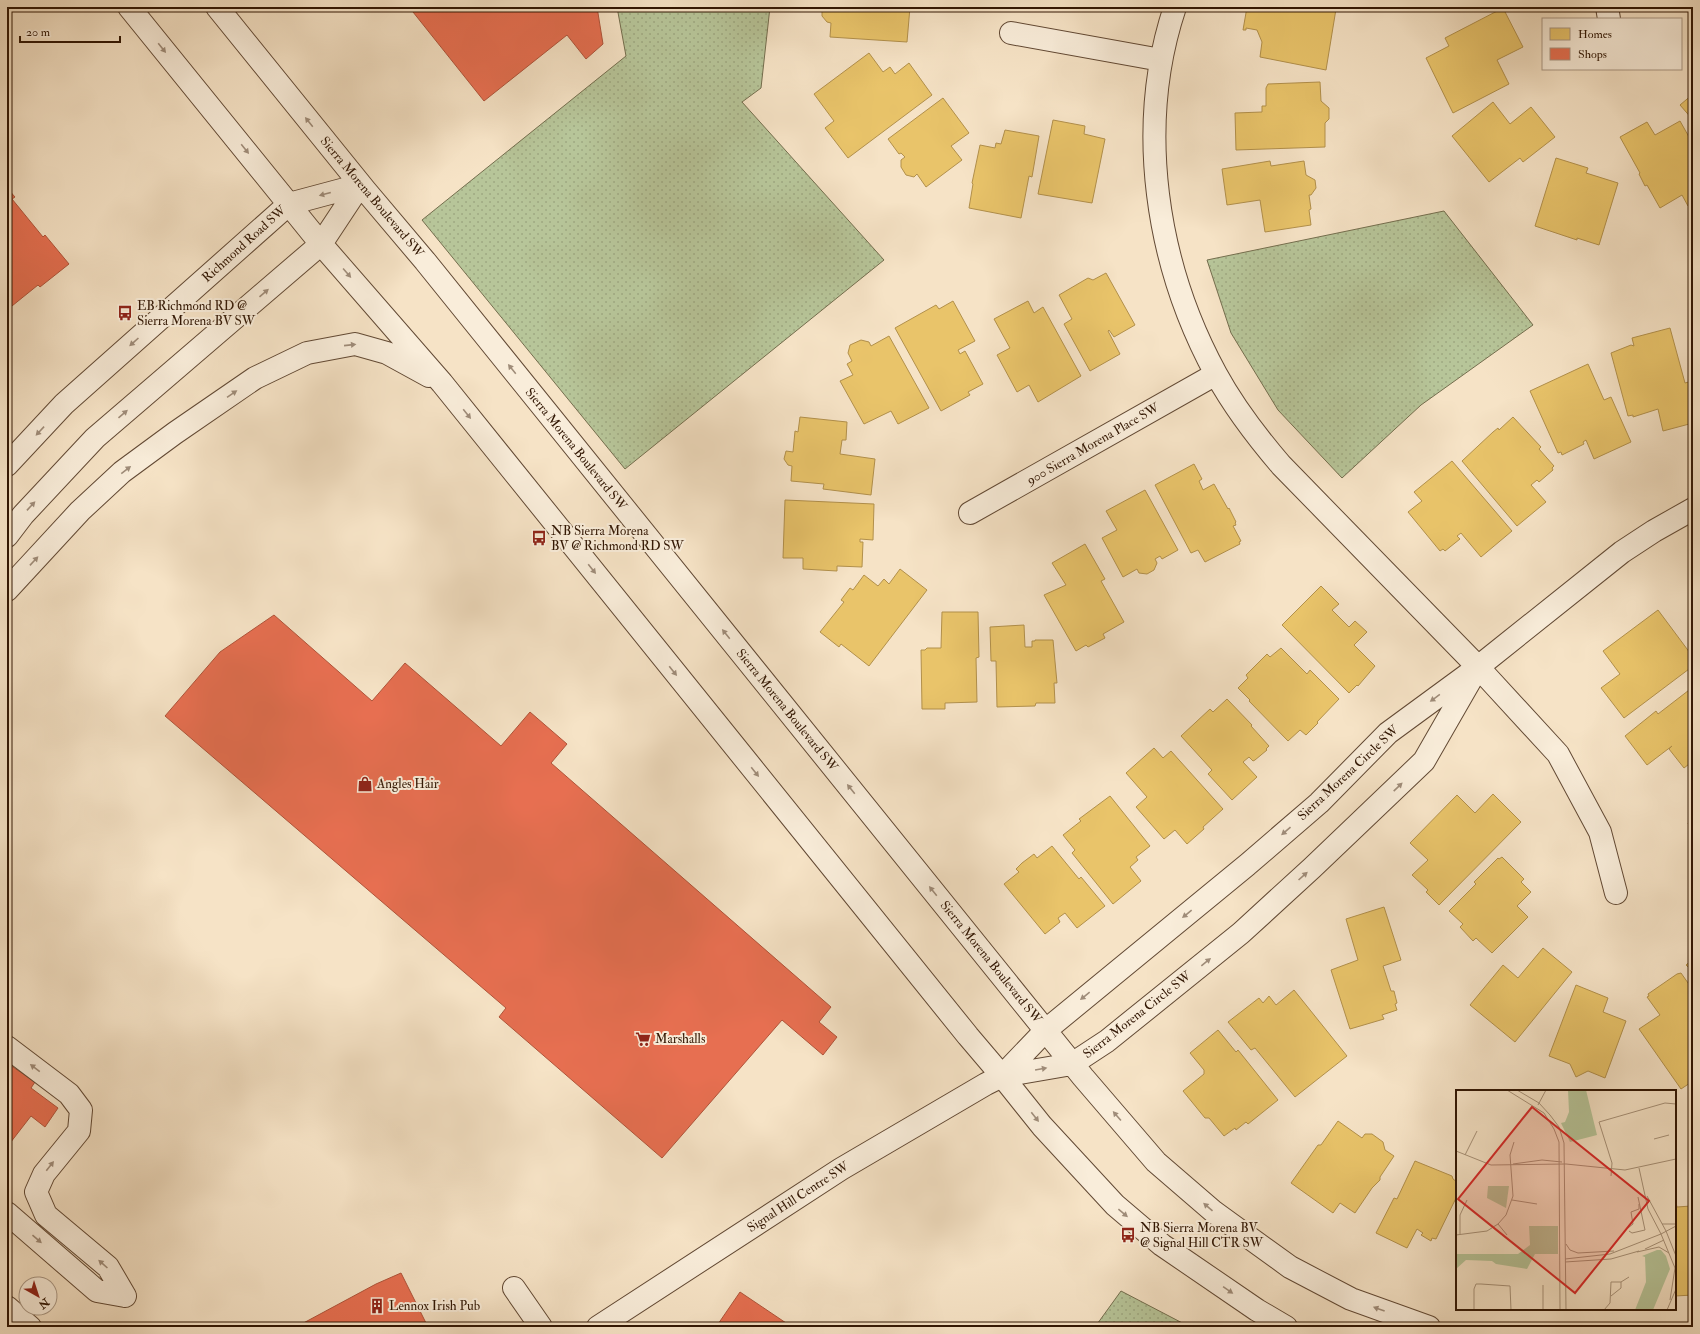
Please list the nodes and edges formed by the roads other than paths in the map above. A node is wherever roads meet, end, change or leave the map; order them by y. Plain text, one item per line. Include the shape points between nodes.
1 (129, 7) edge
2 (217, 7) edge
3 (1175, 7) edge
4 (1607, 7) edge
5 (1609, 18) edge
6 (1011, 33) dead end
7 (1161, 60) junction
8 (360, 184) junction
9 (289, 204) junction
10 (321, 244) junction
11 (1216, 374) junction
12 (442, 383) junction
13 (7, 465) edge
14 (1693, 509) edge
15 (970, 514) dead end
16 (7, 536) edge
17 (7, 590) edge
18 (1478, 667) junction
19 (1616, 893) dead end
20 (1046, 1030) junction
21 (7, 1047) edge
22 (1072, 1064) junction
23 (1002, 1076) junction
24 (7, 1214) edge
25 (514, 1288) dead end
26 (7, 1307) edge
27 (30, 1327) edge
28 (542, 1327) edge
29 (598, 1327) edge
30 (1286, 1327) edge
31 (1429, 1327) edge

1 -> 9 street
8 -> 2 street, Sierra Morena Boulevard SW
3 - 7 street
4 - 5 street
6 - 7 street
7 - 11 street via 1155,152 1160,207 1179,290 1195,333
8 -> 9 street, Richmond Road SW
8 - 10 street
20 -> 8 street, Sierra Morena Boulevard SW via 435,273
9 - 10 street
9 -> 13 street, Richmond Road SW via 64,404
10 -> 12 street
16 -> 10 street via 23,515 95,438
11 - 15 street, 900 Sierra Morena Place SW
11 - 18 street via 1235,407 1281,465
17 -> 12 street via 80,511 122,472 255,378 307,353 355,344 387,353
12 -> 23 street
14 - 18 street, Sierra Morena Circle SW via 1622,552
18 - 19 street via 1558,754 1600,832
18 -> 20 street, Sierra Morena Circle SW via 1388,733 1319,803 1247,866
22 -> 18 street, Sierra Morena Circle SW via 1107,1041 1240,933 1424,761
20 - 22 street, Sierra Morena Boulevard SW
20 - 23 street, Sierra Morena Circle SW
24 -> 21 street via 97,1291 125,1296 108,1267 46,1215 36,1192 44,1174 79,1131 81,1110 69,1094
23 -> 22 street, Sierra Morena Circle SW
31 -> 22 street, Sierra Morena Boulevard SW via 1351,1299 1290,1267 1214,1212 1156,1162
23 - 29 street, Signal Hill Centre SW via 841,1169
23 -> 30 street via 1042,1126 1114,1205 1162,1245
25 - 28 street
26 - 27 street

